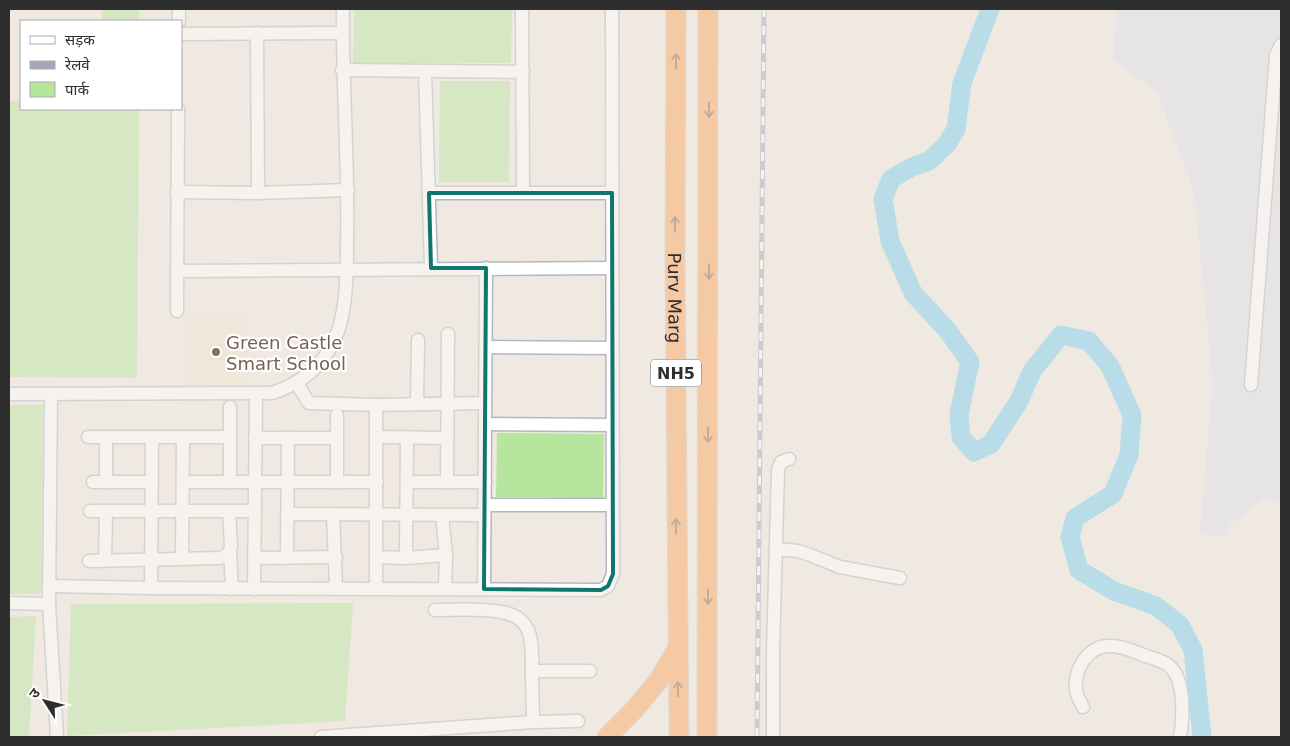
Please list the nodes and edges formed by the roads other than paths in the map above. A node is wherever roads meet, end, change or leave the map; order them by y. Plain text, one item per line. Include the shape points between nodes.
1 (343, 9) edge
2 (522, 9) edge
3 (612, 9) edge
4 (676, 9) edge
5 (708, 9) edge
6 (257, 33) junction
7 (342, 33) junction
8 (182, 34) edge
9 (1281, 45) edge
10 (342, 70) junction
11 (426, 71) junction
12 (523, 72) junction
13 (178, 110) edge
14 (348, 190) junction
15 (177, 192) junction
16 (523, 192) junction
17 (258, 193) junction
18 (429, 193) junction
19 (612, 193) junction
20 (431, 268) junction
21 (486, 268) junction
22 (612, 268) junction
23 (347, 269) junction
24 (177, 271) junction
25 (177, 311) dead end
26 (448, 334) dead end
27 (418, 340) dead end
28 (486, 347) junction
29 (612, 348) junction
30 (296, 382) junction
31 (1251, 385) dead end
32 (9, 394) edge
33 (51, 394) junction
34 (256, 394) junction
35 (448, 403) junction
36 (417, 404) junction
37 (485, 404) junction
38 (376, 405) junction
39 (230, 407) dead end
40 (337, 415) dead end
41 (485, 424) junction
42 (612, 425) junction
43 (88, 437) dead end
44 (377, 437) junction
45 (106, 438) junction
46 (152, 438) junction
47 (183, 438) junction
48 (255, 438) junction
49 (288, 438) junction
50 (337, 438) junction
51 (407, 438) junction
52 (448, 438) junction
53 (229, 439) junction
54 (789, 459) dead end
55 (92, 482) dead end
56 (106, 482) junction
57 (152, 482) junction
58 (183, 482) junction
59 (230, 482) junction
60 (255, 482) junction
61 (287, 482) junction
62 (337, 482) junction
63 (377, 482) junction
64 (406, 482) junction
65 (447, 482) junction
66 (485, 482) junction
67 (612, 505) junction
68 (484, 510) junction
69 (90, 511) dead end
70 (106, 511) junction
71 (152, 511) junction
72 (183, 511) junction
73 (229, 511) junction
74 (255, 511) junction
75 (287, 514) junction
76 (376, 514) junction
77 (333, 515) junction
78 (406, 515) junction
79 (442, 515) junction
80 (776, 549) junction
81 (230, 551) junction
82 (446, 555) junction
83 (336, 557) junction
84 (376, 557) junction
85 (254, 558) junction
86 (287, 558) junction
87 (406, 558) junction
88 (151, 559) junction
89 (182, 559) junction
90 (89, 561) dead end
91 (105, 561) junction
92 (900, 578) dead end
93 (49, 586) junction
94 (151, 588) junction
95 (232, 588) junction
96 (336, 588) junction
97 (376, 588) junction
98 (254, 589) junction
99 (445, 589) junction
100 (484, 589) junction
101 (9, 603) edge
102 (49, 604) junction
103 (435, 610) dead end
104 (677, 648) junction
105 (532, 671) junction
106 (590, 672) dead end
107 (1083, 707) dead end
108 (578, 721) dead end
109 (533, 722) junction
110 (469, 728) junction
111 (57, 737) edge
112 (321, 737) edge
113 (483, 737) edge
114 (607, 737) edge
115 (678, 737) edge
116 (707, 737) edge
117 (773, 737) edge
118 (1180, 737) edge

1 - 7 street
2 - 12 street
3 - 19 street
104 -> 4 highway, Purv Marg / NH5
5 -> 116 highway, Purv Marg / NH5
6 - 7 street
6 - 8 street
6 - 17 street
7 - 10 street
9 - 31 street via 1276,55
10 - 11 street
10 - 14 street
11 - 12 street
11 - 18 street
12 - 16 street
13 - 15 street
14 - 17 street
14 - 23 street
15 - 17 street
15 - 24 street
16 - 18 street
16 - 19 street
18 - 20 street
19 - 22 street
20 - 21 street
20 - 23 street
21 - 22 street
21 - 28 street
22 - 29 street
23 - 24 street
23 - 30 street via 341,323 330,351 317,368
24 - 25 street
26 - 35 street
27 - 36 street
28 - 29 street
28 - 37 street
29 - 42 street
30 - 34 street via 284,389
30 - 38 street via 309,403
32 - 33 street
33 - 34 street
33 - 93 street
34 - 48 street
35 - 36 street
35 - 37 street
35 - 52 street
36 - 38 street
37 - 41 street
38 - 44 street
39 - 53 street
40 - 50 street
41 - 42 street
41 - 66 street
42 - 67 street
43 - 45 street
44 - 51 street
44 - 63 street
45 - 46 street
45 - 56 street
46 - 47 street
46 - 57 street
47 - 53 street
47 - 58 street
48 - 49 street
48 - 60 street
49 - 50 street
49 - 61 street
50 - 62 street
51 - 52 street
51 - 64 street
52 - 65 street
53 - 59 street
54 - 80 street via 782,462 778,470
55 - 56 street
56 - 57 street
57 - 71 street
58 - 59 street
58 - 72 street
59 - 60 street
60 - 61 street
60 - 74 street
61 - 62 street
61 - 75 street
62 - 63 street
63 - 76 street
64 - 65 street
64 - 78 street
65 - 66 street
66 - 68 street
67 - 68 street
67 - 100 street via 613,574 605,589
68 - 79 street
68 - 100 street
69 - 70 street
70 - 71 street
70 - 91 street
71 - 72 street
71 - 88 street
72 - 73 street
72 - 89 street
73 - 74 street
73 - 81 street
74 - 85 street
75 - 77 street
75 - 86 street
76 - 77 street
76 - 78 street
76 - 84 street
77 - 83 street
78 - 79 street
78 - 87 street
79 - 82 street
80 - 92 street via 798,551 840,567
80 - 117 street
81 - 89 street via 220,558
81 - 95 street
82 - 87 street
82 - 99 street
83 - 86 street
83 - 96 street
84 - 87 street
84 - 97 street
85 - 86 street
85 - 98 street
88 - 89 street
88 - 91 street
88 - 94 street
90 - 91 street
93 - 94 street
93 - 102 street
94 - 95 street
95 - 98 street
96 - 97 street
96 - 98 street
97 - 99 street
99 - 100 street
101 - 102 street
102 - 111 street
103 - 105 street via 500,612 516,616 531,636
104 - 114 highway via 659,680
115 -> 104 highway, Purv Marg / NH5
105 - 106 street
105 - 109 street
107 - 118 street via 1076,692 1076,679 1086,657 1104,646 1128,650 1174,670 1182,701
108 - 109 street
109 - 110 street
110 - 112 street
110 - 113 street

